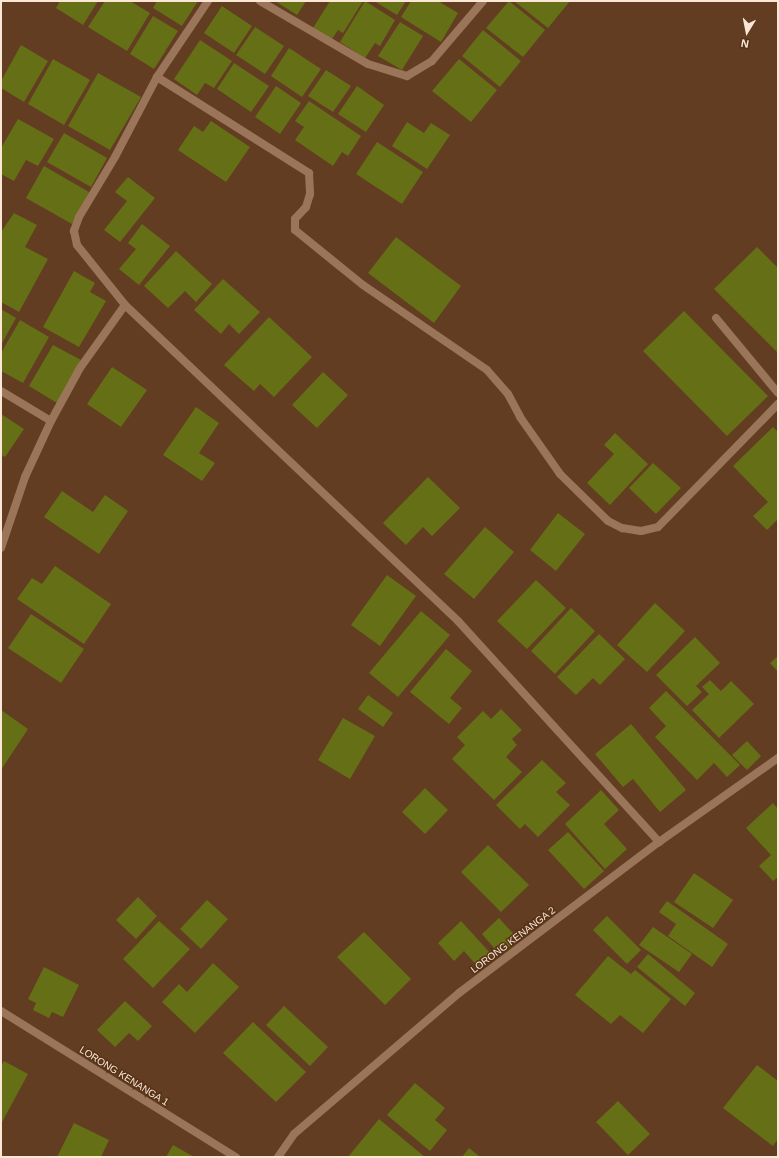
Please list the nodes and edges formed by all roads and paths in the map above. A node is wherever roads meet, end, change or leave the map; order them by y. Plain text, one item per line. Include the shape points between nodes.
1 (208, 1) edge
2 (260, 1) edge
3 (479, 2) edge
4 (157, 77) junction
5 (125, 306) junction
6 (716, 318) dead end
7 (1, 391) edge
8 (778, 393) edge
9 (778, 404) edge
10 (51, 421) junction
11 (1, 548) edge
12 (778, 758) edge
13 (659, 842) junction
14 (1, 1011) edge
15 (236, 1157) edge
16 (278, 1157) edge

1 - 4 street
2 - 3 street via 368,64 407,76 432,61
4 - 5 street via 74,230 77,245
4 - 9 street via 309,173 310,194 306,206 295,219 295,230 363,285 487,370 508,394 520,417 560,474 608,521 622,528 641,531 658,527
5 - 10 street via 80,368
5 - 13 street via 458,621
6 - 8 street
7 - 10 street
10 - 11 street via 25,477
12 - 13 street, LORONG KENANGA 2
13 - 16 street, LORONG KENANGA 2 via 459,993 294,1134
14 - 15 street, LORONG KENANGA 1

